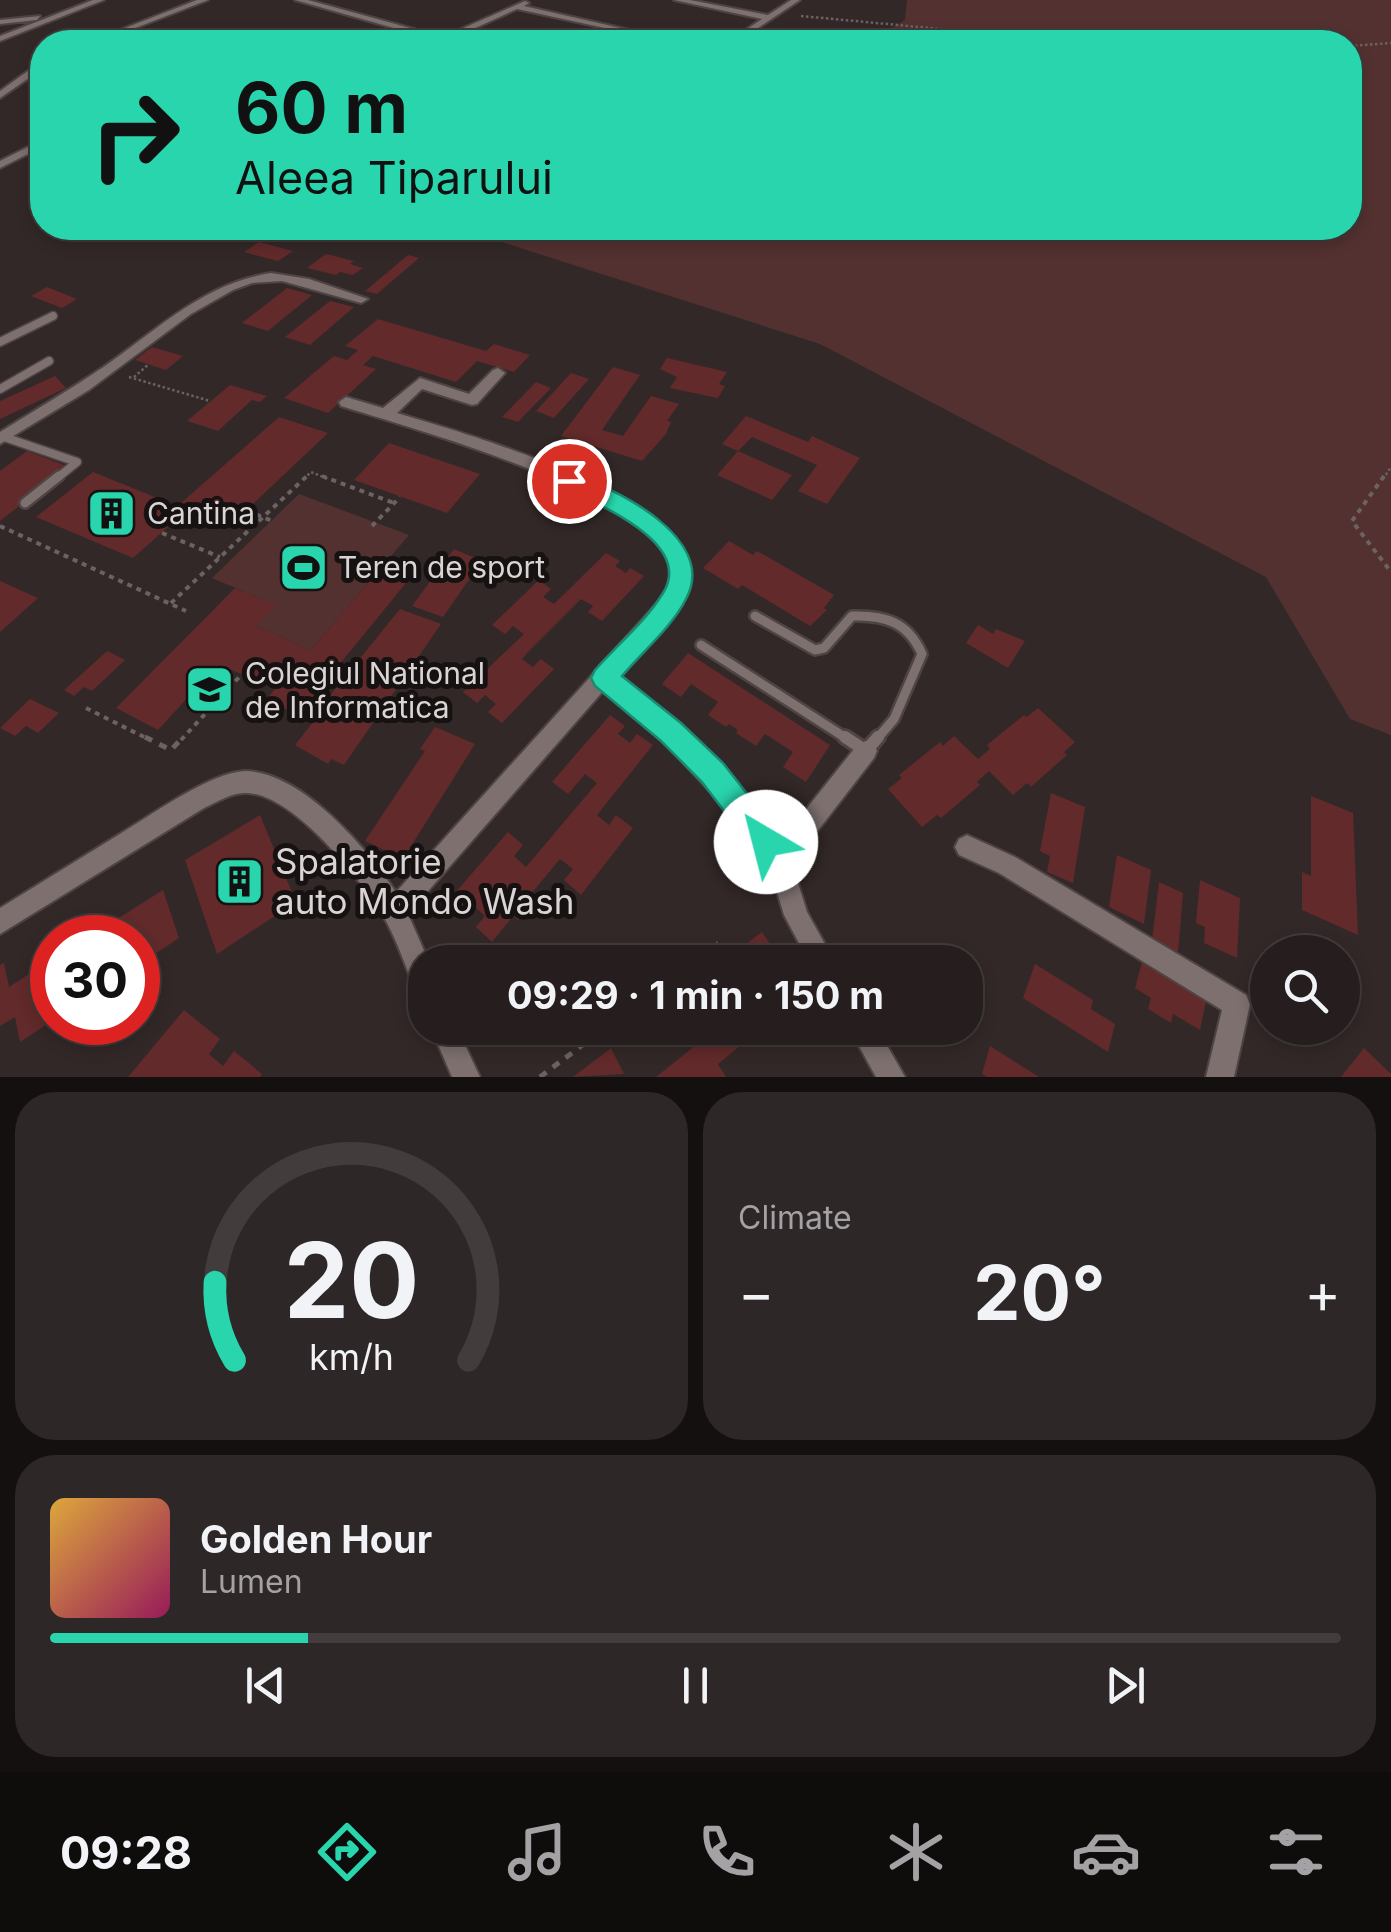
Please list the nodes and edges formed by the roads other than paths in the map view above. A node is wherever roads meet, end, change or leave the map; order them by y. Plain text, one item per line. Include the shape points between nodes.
1 (66, 0) edge
2 (100, 0) edge
3 (204, 0) edge
4 (299, 0) edge
5 (532, 0) edge
6 (678, 0) edge
7 (796, 0) edge
8 (87, 6) junction
9 (517, 7) junction
10 (67, 15) junction
11 (773, 16) junction
12 (0, 22) edge
13 (125, 30) edge
14 (408, 30) edge
15 (470, 30) edge
16 (623, 30) edge
17 (751, 30) edge
18 (0, 39) edge
19 (30, 73) edge
20 (0, 95) edge
21 (30, 149) edge
22 (0, 165) edge
23 (361, 299) dead end
24 (53, 316) dead end
25 (0, 342) edge
26 (49, 360) dead end
27 (498, 373) dead end
28 (0, 389) edge
29 (346, 402) dead end
30 (385, 415) junction
31 (2, 438) edge
32 (26, 503) dead end
33 (754, 616) dead end
34 (701, 645) dead end
35 (604, 678) junction
36 (866, 752) junction
37 (967, 847) dead end
38 (779, 861) junction
39 (394, 912) junction
40 (0, 922) edge
41 (408, 945) edge
42 (814, 945) edge
43 (452, 1045) edge
44 (872, 1045) edge
45 (466, 1077) edge
46 (890, 1077) edge
47 (1220, 1077) edge

1 - 8 street
2 - 8 street
3 - 13 street
4 - 14 street
5 - 9 street
6 - 11 street
7 - 11 street
8 - 10 street
9 - 15 street
9 - 16 street
10 - 12 street
10 - 18 street
11 - 17 street
19 - 20 street
21 - 22 street
23 - 31 street via 289,278 242,284
24 - 25 lane
26 - 28 lane
27 - 30 street via 472,400 420,383
29 - 30 street
30 - 35 street via 592,490 643,517 674,550 681,567 677,594
31 - 32 lane via 77,462
33 - 36 lane via 815,650 852,616 886,618 913,632 922,654 894,719
34 - 36 lane
35 - 38 street via 712,773
35 - 39 street
36 - 38 street
37 - 47 street via 1237,1004
38 - 42 street via 797,918
39 - 40 street via 360,865 304,808 268,785 247,782 196,800
39 - 41 street
43 - 45 street
44 - 46 street

